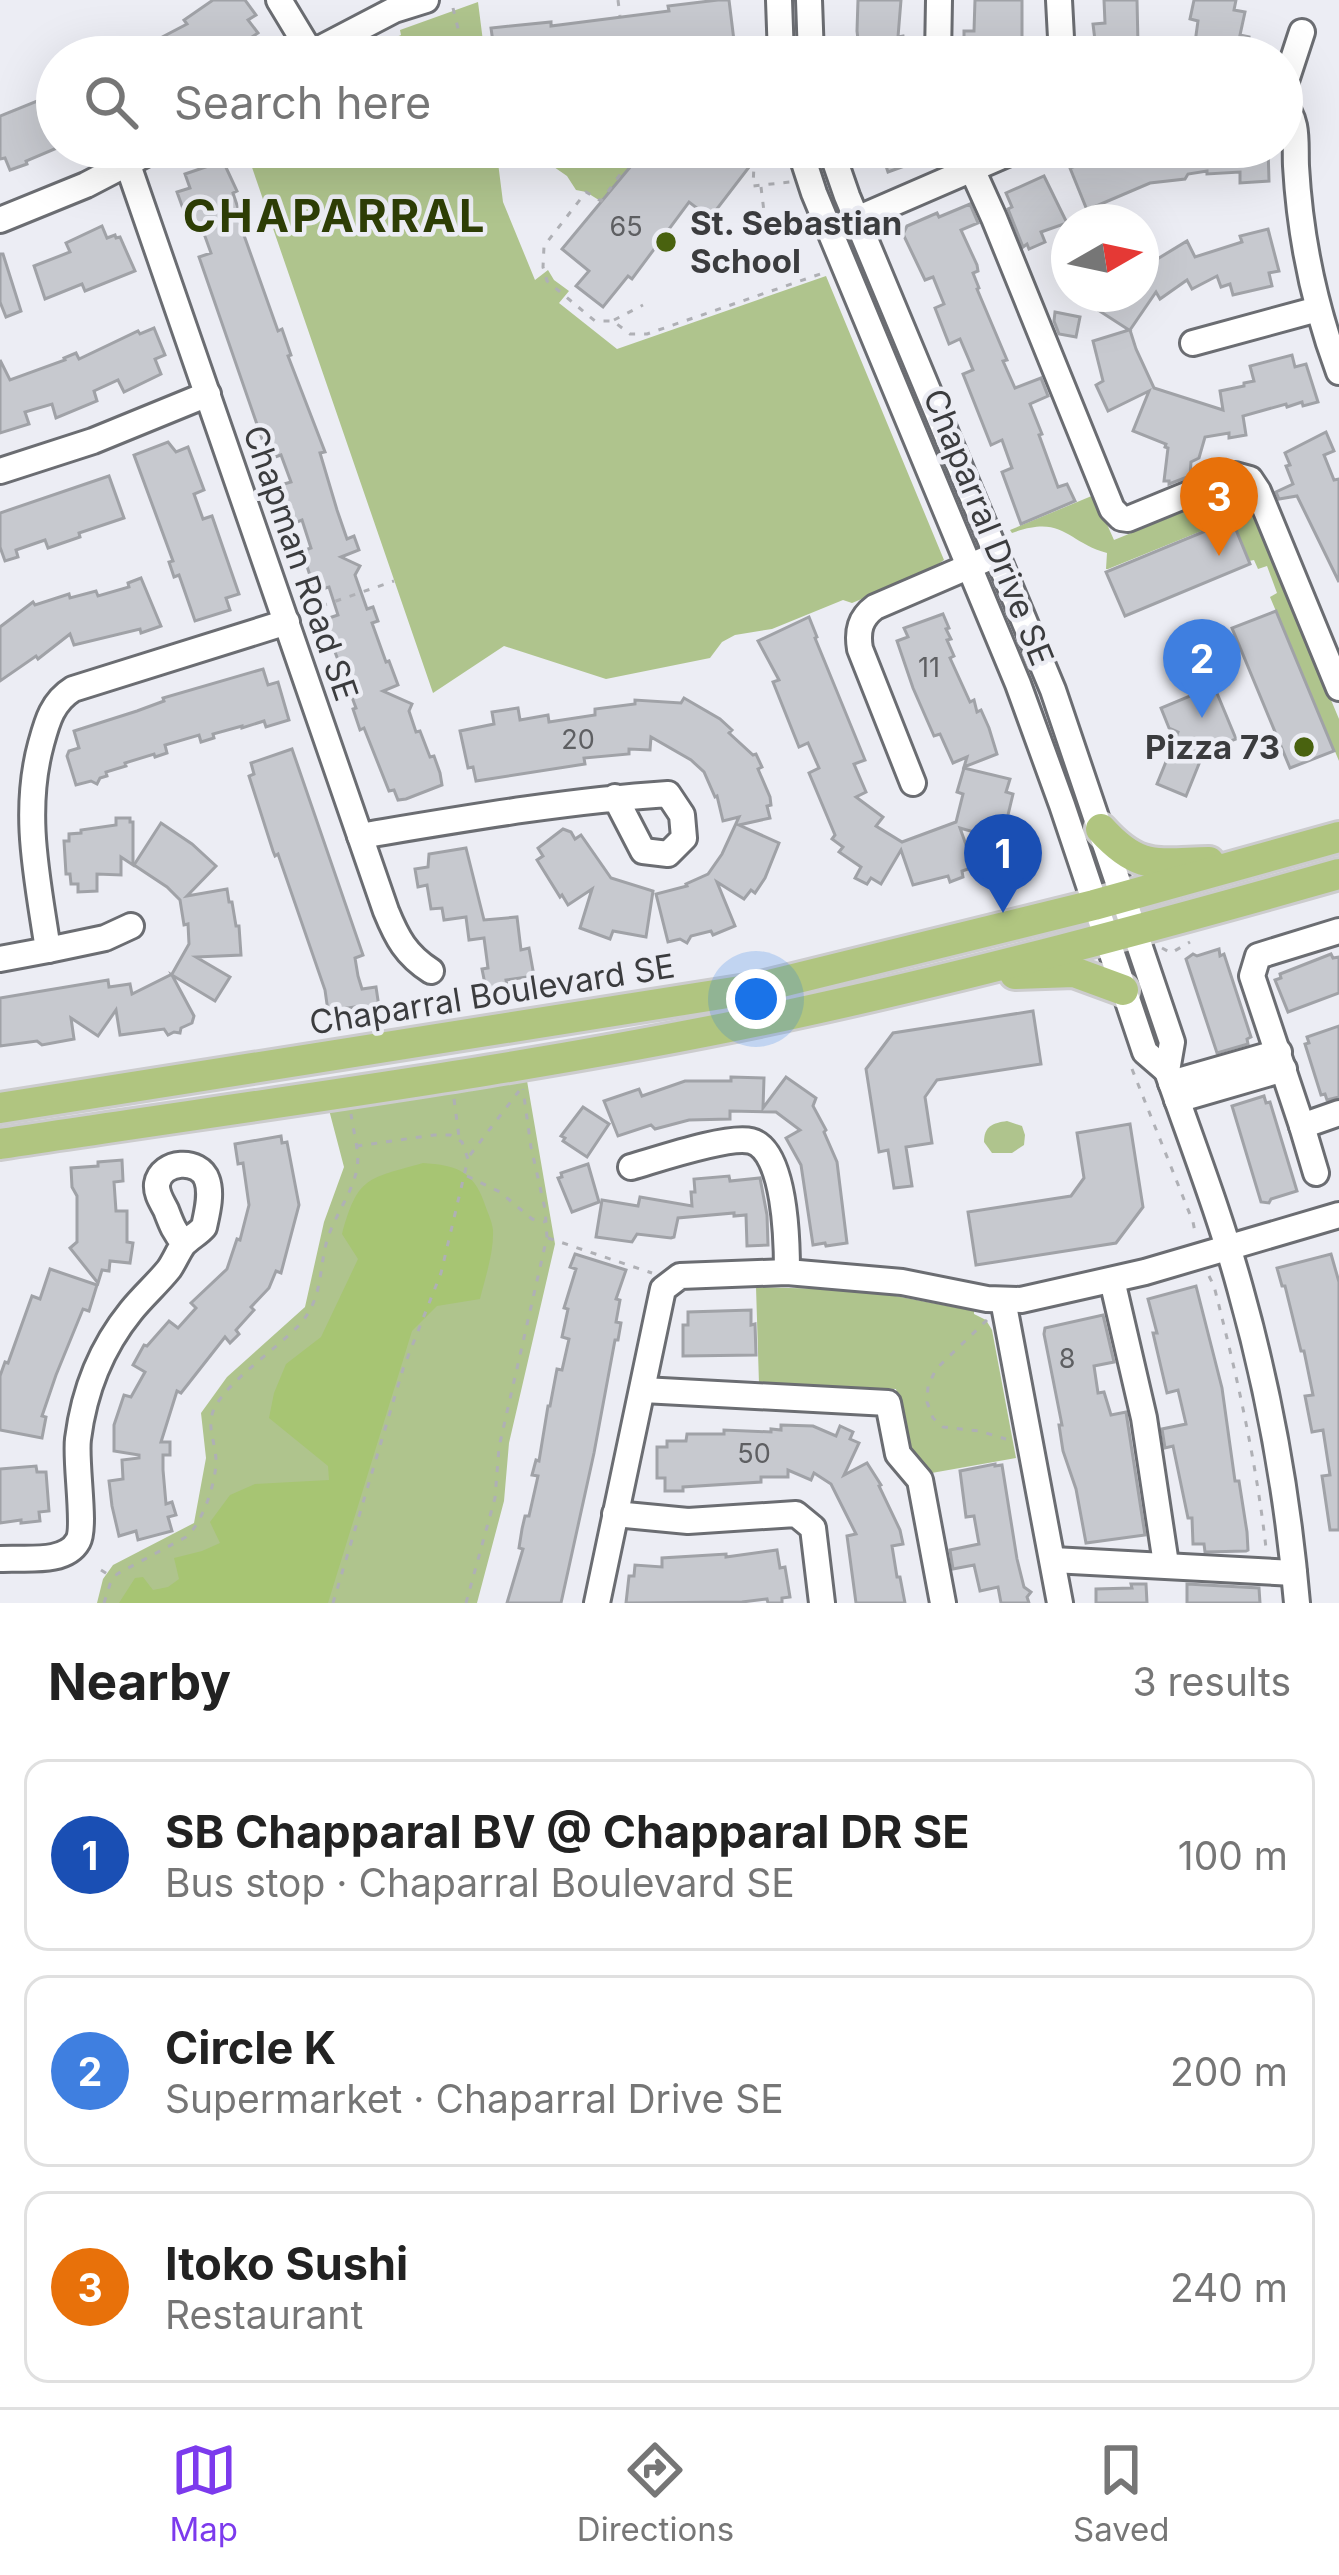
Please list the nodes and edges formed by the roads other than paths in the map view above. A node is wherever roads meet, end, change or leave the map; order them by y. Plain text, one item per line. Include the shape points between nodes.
1 (279, 0) edge
2 (426, 0) edge
3 (779, 0) edge
4 (809, 0) edge
5 (939, 0) edge
6 (1059, 0) edge
7 (1302, 32) dead end
8 (298, 36) edge
9 (344, 36) edge
10 (780, 36) edge
11 (811, 36) edge
12 (938, 36) edge
13 (1061, 36) edge
14 (1301, 36) edge
15 (121, 168) edge
16 (129, 168) edge
17 (807, 168) edge
18 (838, 168) edge
19 (948, 168) edge
20 (971, 168) edge
21 (1297, 168) edge
22 (857, 218) junction
23 (0, 220) edge
24 (830, 231) junction
25 (1318, 309) junction
26 (1193, 344) dead end
27 (1339, 371) edge
28 (208, 394) junction
29 (0, 471) edge
30 (998, 554) junction
31 (970, 566) junction
32 (293, 617) junction
33 (1339, 688) edge
34 (913, 783) dead end
35 (615, 797) dead end
36 (1100, 829) junction
37 (360, 836) junction
38 (1339, 837) edge
39 (1251, 862) junction
40 (1339, 874) edge
41 (1108, 901) junction
42 (131, 926) dead end
43 (1339, 932) edge
44 (1119, 934) junction
45 (48, 950) junction
46 (0, 958) edge
47 (431, 970) dead end
48 (949, 976) junction
49 (1124, 991) junction
50 (1281, 1060) junction
51 (1172, 1084) junction
52 (0, 1108) edge
53 (1339, 1113) edge
54 (1301, 1126) junction
55 (0, 1144) edge
56 (631, 1167) dead end
57 (1316, 1173) dead end
58 (1339, 1215) edge
59 (184, 1243) dead end
60 (1228, 1248) junction
61 (787, 1272) junction
62 (1112, 1280) junction
63 (995, 1299) junction
64 (643, 1390) junction
65 (616, 1514) junction
66 (0, 1559) edge
67 (1053, 1560) junction
68 (1166, 1564) junction
69 (1282, 1573) junction
70 (597, 1603) edge
71 (822, 1603) edge
72 (943, 1603) edge
73 (1060, 1603) edge
74 (1297, 1603) edge

1 - 8 street
2 - 9 street
3 - 10 street
4 - 11 street
5 - 12 street
6 - 13 street
7 - 14 street
15 - 23 street
16 - 28 street, Chapman Road SE
17 - 24 street, Chaparral Drive SE
18 - 22 street, Chaparral Drive SE
19 - 22 street
20 - 33 street via 1112,509 1128,519 1235,476 1250,479
21 - 25 street
22 - 24 street
22 - 30 street, Chaparral Drive SE
24 - 31 street, Chaparral Drive SE
25 - 26 street
25 - 27 street
28 - 29 street
28 - 32 street, Chapman Road SE
30 - 31 street
30 - 36 street, Chaparral Drive SE
31 - 34 street via 874,607 860,626 860,649
31 - 41 street, Chaparral Drive SE
32 - 37 street, Chapman Road SE
32 - 45 street via 73,689 55,705 38,753 31,813
35 - 37 street
36 - 39 main road via 1144,861
36 - 41 street, Chaparral Drive SE
37 - 47 street, Chapman Road SE via 399,941
38 - 39 main road, Chaparral Boulevard SE
39 - 41 main road, Chaparral Boulevard SE
40 - 44 main road
41 - 44 street, Chaparral Drive SE
41 - 52 main road, Chaparral Boulevard SE via 753,989
42 - 45 street
43 - 50 street via 1258,956 1252,976
44 - 48 main road
44 - 49 street
44 - 51 street via 1172,1042
45 - 46 street
48 - 49 main road via 1075,972
48 - 55 main road via 782,1016 351,1094
49 - 51 street via 1145,1052
50 - 51 street
50 - 54 street
51 - 60 street
53 - 54 street
54 - 57 street
56 - 61 street via 756,1143 778,1182
58 - 60 street
59 - 66 street via 116,1331 89,1387 77,1448 77,1542 53,1557
60 - 62 street
60 - 69 street via 1268,1407
61 - 63 street
61 - 64 street via 680,1276 663,1289
62 - 63 street
62 - 68 street
63 - 67 street
64 - 65 street
64 - 72 street via 888,1403 898,1454 920,1480
65 - 70 street
65 - 71 street via 688,1521 796,1514 813,1528
67 - 68 street
67 - 73 street
68 - 69 street
69 - 74 street

